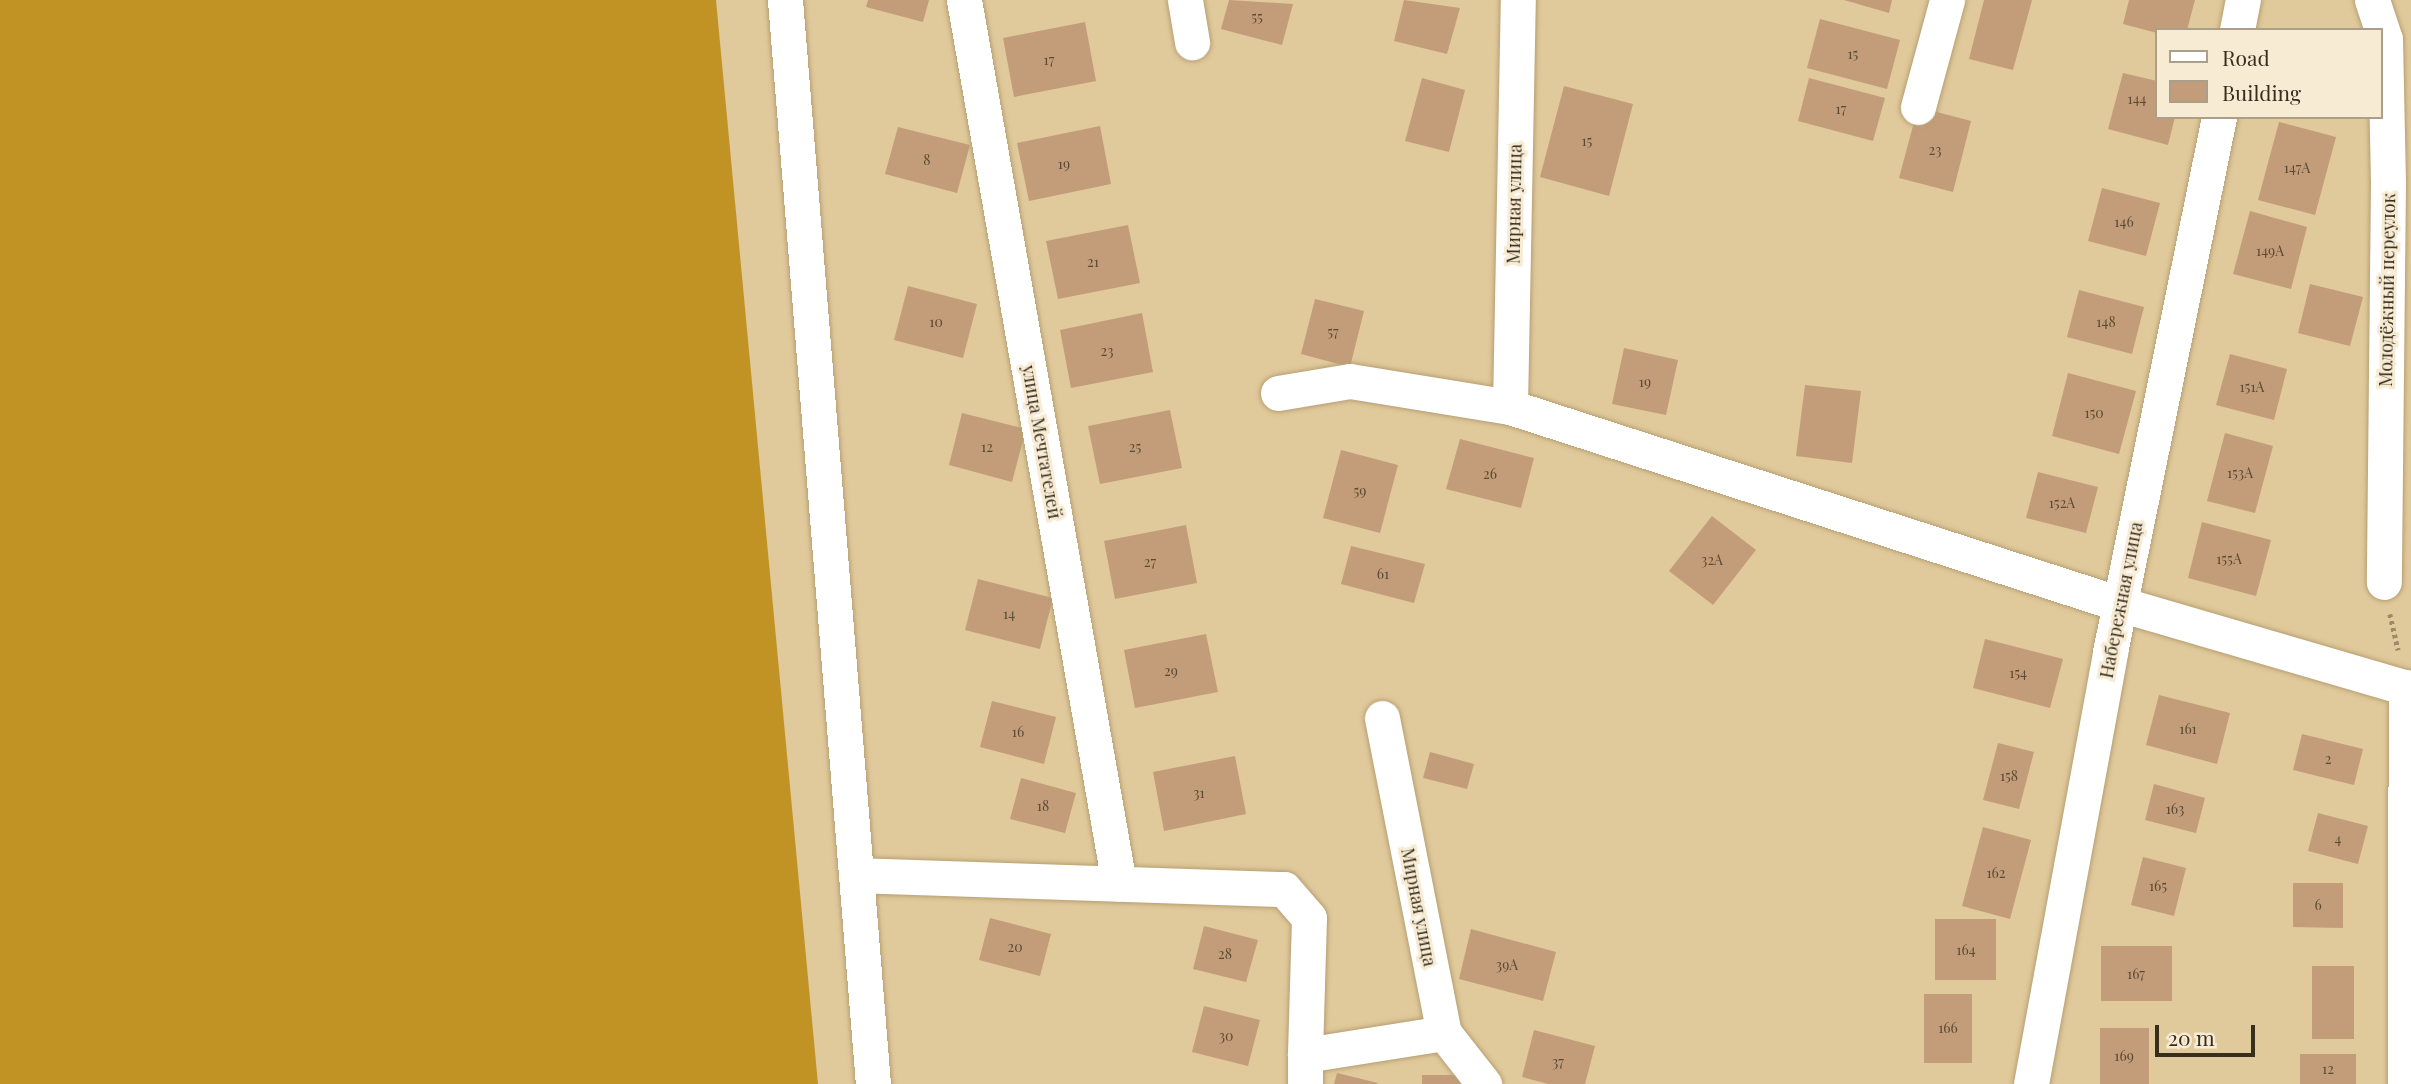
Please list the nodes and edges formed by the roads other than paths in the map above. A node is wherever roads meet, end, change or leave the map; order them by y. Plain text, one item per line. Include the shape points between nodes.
1 (785, 0) edge
2 (964, 0) edge
3 (1185, 0) edge
4 (1518, 0) edge
5 (1947, 0) edge
6 (2243, 0) edge
7 (2372, 0) edge
8 (2237, 28) edge
9 (2381, 28) edge
10 (2383, 33) edge
11 (1192, 42) dead end
12 (1918, 107) dead end
13 (2219, 119) edge
14 (1278, 393) dead end
15 (1510, 407) junction
16 (2384, 582) road end
17 (2120, 604) junction
18 (2408, 688) edge
19 (1382, 718) dead end
20 (856, 875) junction
21 (1119, 884) junction
22 (1444, 1033) junction
23 (1306, 1070) edge
24 (873, 1084) edge
25 (1483, 1084) edge
26 (2031, 1084) edge
27 (2404, 1084) edge

1 - 20 street
2 - 21 street, улица Мечтателей
3 - 11 street
4 - 15 street, Мирная улица
5 - 12 street
6 - 8 street
7 - 9 street, Молодёжный переулок
10 - 16 street, Молодёжный переулок via 2388,183
13 - 17 street, Набережная улица
14 - 15 street via 1350,381
15 - 17 street
17 - 18 street
17 - 26 street, Набережная улица
18 - 27 street
19 - 22 street, Мирная улица
20 - 21 street
20 - 24 street
21 - 23 street via 1284,889 1309,918
22 - 23 street
22 - 25 street, Мирная улица

